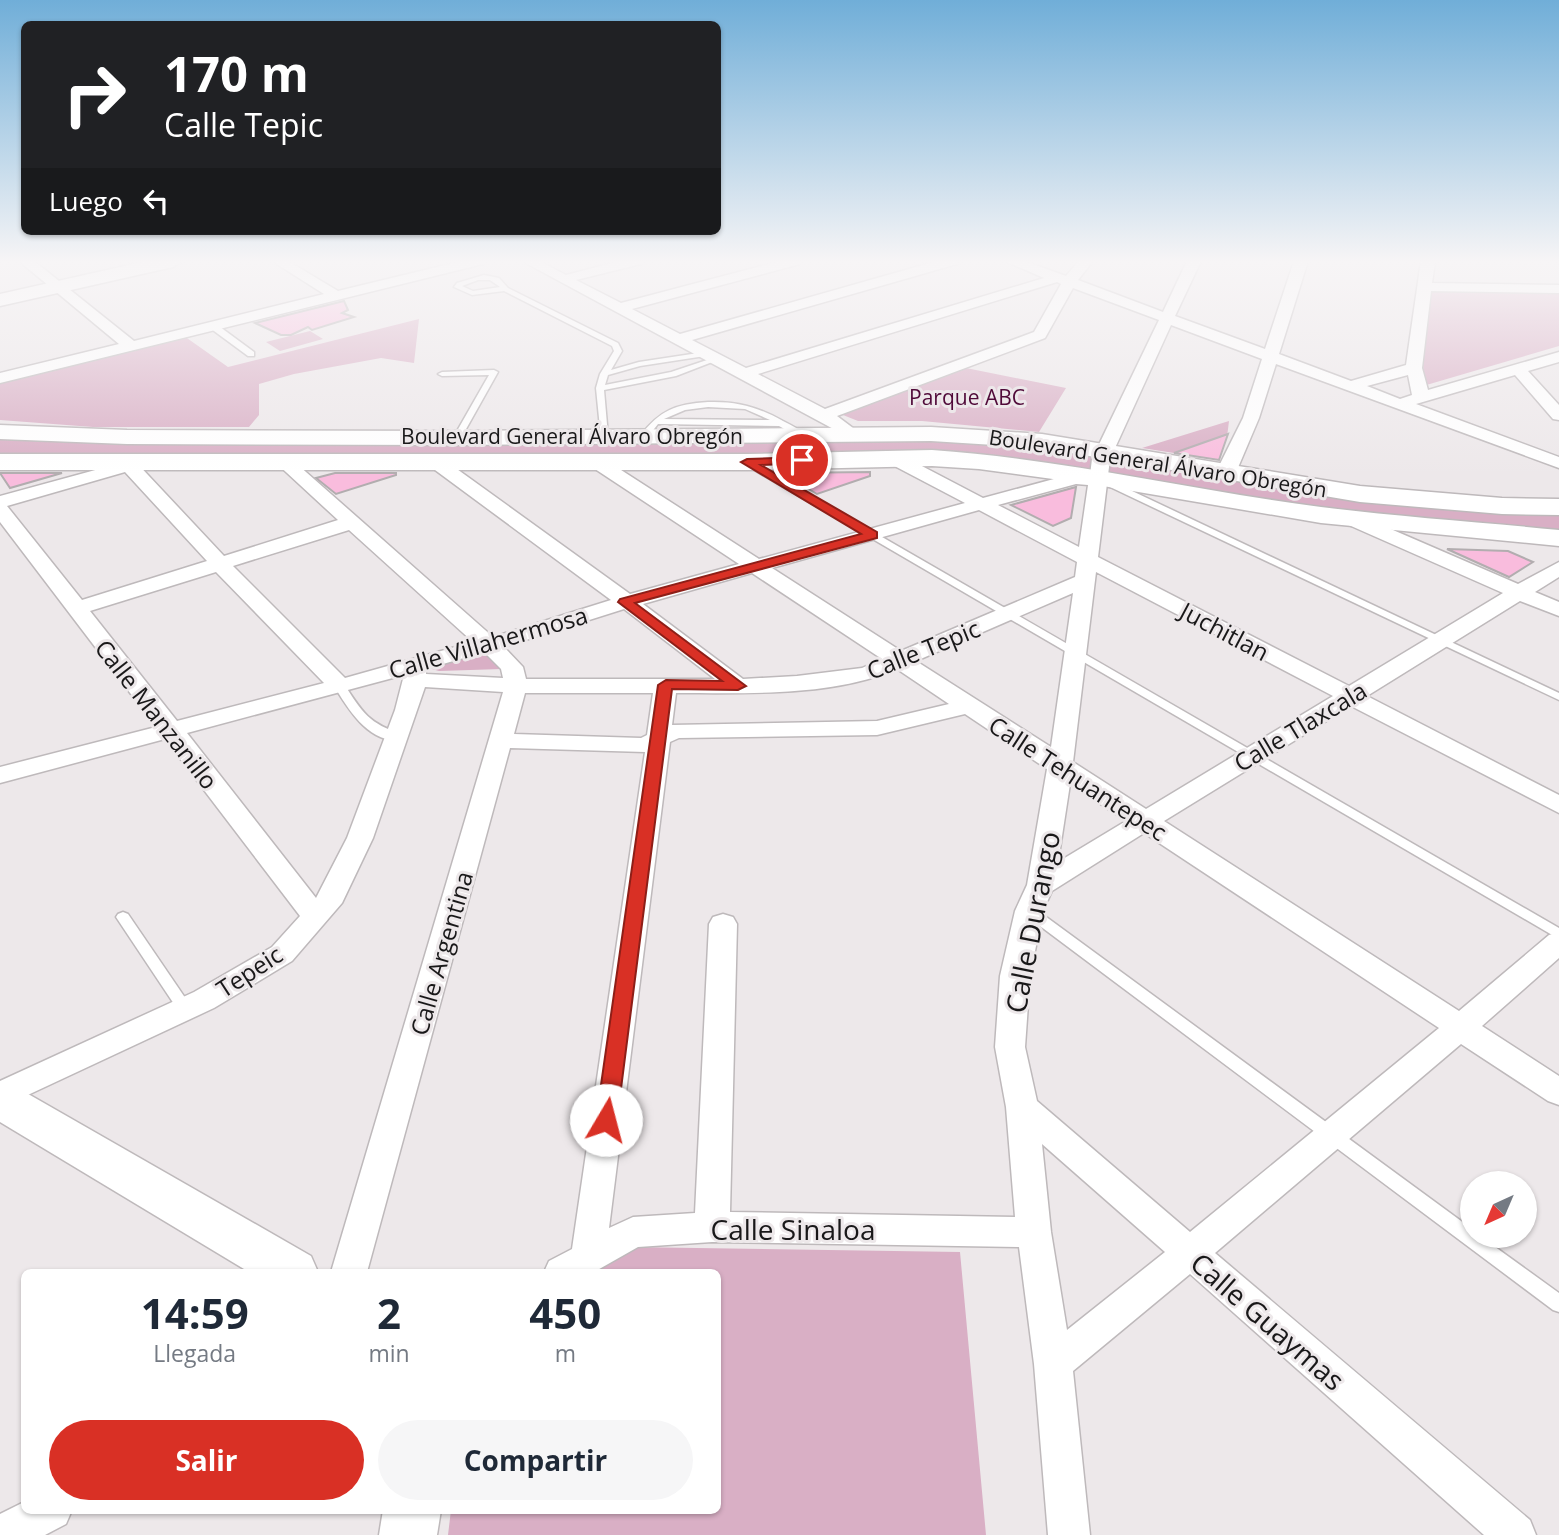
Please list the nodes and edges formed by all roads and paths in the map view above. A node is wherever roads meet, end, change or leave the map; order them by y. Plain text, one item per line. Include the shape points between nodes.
1 (114, 333) edge
2 (186, 333) edge
3 (222, 333) edge
4 (591, 333) edge
5 (666, 333) edge
6 (700, 333) edge
7 (883, 333) edge
8 (1041, 333) edge
9 (1159, 333) edge
10 (1205, 333) edge
11 (1279, 333) edge
12 (1419, 333) edge
13 (678, 339) junction
14 (131, 346) junction
15 (251, 354) dead end
16 (710, 356) junction
17 (1272, 357) junction
18 (1559, 357) edge
19 (1413, 368) junction
20 (1518, 369) junction
21 (745, 373) junction
22 (442, 374) dead end
23 (604, 374) junction
24 (0, 378) edge
25 (1351, 386) junction
26 (600, 388) junction
27 (1421, 397) junction
28 (1399, 404) junction
29 (824, 415) junction
30 (1559, 415) edge
31 (0, 432) edge
32 (852, 434) junction
33 (604, 436) junction
34 (457, 438) junction
35 (891, 457) junction
36 (283, 461) junction
37 (0, 462) edge
38 (747, 462) junction
39 (127, 463) junction
40 (437, 463) junction
41 (598, 463) junction
42 (1559, 463) edge
43 (1100, 470) junction
44 (1228, 473) junction
45 (0, 502) edge
46 (984, 505) junction
47 (1559, 507) edge
48 (0, 509) edge
49 (1349, 518) junction
50 (350, 523) junction
51 (872, 535) junction
52 (1559, 538) edge
53 (220, 564) junction
54 (757, 566) junction
55 (1559, 568) edge
56 (1087, 570) junction
57 (1519, 593) junction
58 (625, 602) junction
59 (76, 609) junction
60 (1559, 610) edge
61 (1008, 614) junction
62 (1439, 640) junction
63 (487, 643) junction
64 (1075, 653) junction
65 (901, 661) junction
66 (415, 672) junction
67 (666, 685) junction
68 (340, 686) junction
69 (516, 686) junction
70 (738, 686) junction
71 (1350, 696) junction
72 (1559, 697) edge
73 (971, 706) junction
74 (170, 731) junction
75 (398, 737) junction
76 (659, 740) junction
77 (502, 741) junction
78 (1252, 756) junction
79 (1060, 767) junction
80 (0, 775) edge
81 (1559, 805) edge
82 (1144, 822) junction
83 (1035, 898) junction
84 (123, 917) dead end
85 (316, 917) junction
86 (723, 924) dead end
87 (1559, 934) edge
88 (1559, 942) edge
89 (185, 1009) junction
90 (1461, 1027) junction
91 (1559, 1092) edge
92 (0, 1098) edge
93 (1021, 1107) junction
94 (1331, 1135) junction
95 (712, 1227) junction
96 (1034, 1232) junction
97 (1190, 1253) junction
98 (575, 1264) edge
99 (288, 1269) edge
100 (350, 1269) edge
101 (1559, 1304) edge
102 (1053, 1364) junction
103 (44, 1514) edge
104 (411, 1514) edge
105 (0, 1535) edge
106 (408, 1535) edge
107 (1069, 1535) edge
108 (1515, 1535) edge

1 - 14 street
2 - 14 street
3 - 15 lane
4 - 23 lane via 618,351
5 - 13 street
6 - 13 street
7 - 21 street
8 - 29 street
9 - 43 street, Calle Durango
10 - 17 street
11 - 17 street
12 - 19 street
13 - 16 street
14 - 24 street
16 - 21 street
16 - 23 lane via 639,364
16 - 26 lane via 673,374
17 - 25 street
17 - 44 street
18 - 20 street
19 - 25 street
19 - 27 street
20 - 27 street
20 - 30 street
21 - 29 street
22 - 34 lane via 494,372
23 - 26 lane
25 - 28 street
26 - 33 lane
27 - 28 street
28 - 42 street
29 - 32 street
31 - 34 main road, Boulevard General Álvaro Obregón
32 - 33 main road, Boulevard General Álvaro Obregón via 650,429
32 - 43 main road, Boulevard General Álvaro Obregón via 1001,437
33 - 34 main road, Boulevard General Álvaro Obregón
35 - 38 main road, Boulevard General Álvaro Obregón
35 - 43 main road, Boulevard General Álvaro Obregón
35 - 46 street, Juchitlan
36 - 39 main road, Boulevard General Álvaro Obregón
36 - 40 main road, Boulevard General Álvaro Obregón
36 - 50 street
37 - 39 main road, Boulevard General Álvaro Obregón
38 - 41 main road, Boulevard General Álvaro Obregón
38 - 51 lane
39 - 45 street
39 - 53 street
40 - 41 main road, Boulevard General Álvaro Obregón
40 - 58 street
41 - 54 street, Calle Tehuantepec
43 - 44 main road, Boulevard General Álvaro Obregón
43 - 46 street, Calle Villahermosa
43 - 49 main road
43 - 56 street, Calle Durango
43 - 62 lane via 1112,484
44 - 47 main road, Boulevard General Álvaro Obregón via 1402,499
46 - 51 street, Calle Villahermosa
46 - 56 street, Juchitlan
48 - 59 street, Calle Manzanillo
49 - 52 main road
49 - 57 street
50 - 53 street
50 - 63 street
51 - 54 street, Calle Villahermosa
51 - 61 lane
53 - 59 street
53 - 68 street
54 - 58 street, Calle Villahermosa
54 - 65 street, Calle Tehuantepec
55 - 57 street, Calle Tlaxcala
56 - 61 street, Calle Tepic
56 - 64 street, Calle Durango
56 - 71 street, Juchitlan
57 - 60 street
57 - 62 street, Calle Tlaxcala
58 - 63 street, Calle Villahermosa
58 - 70 street
59 - 74 street, Calle Manzanillo
61 - 64 lane
61 - 65 street, Calle Tepic
62 - 71 street, Calle Tlaxcala
62 - 72 lane
63 - 66 street, Calle Villahermosa
63 - 69 street via 512,667
64 - 78 lane
64 - 79 street, Calle Durango
65 - 70 street, Calle Tepic via 867,674
65 - 73 street, Calle Tehuantepec
66 - 68 street, Calle Villahermosa
66 - 69 street, Calle Tepic
66 - 75 street, Tepeic
67 - 69 street, Calle Tepic
67 - 70 street, Calle Tepic
67 - 76 street
68 - 74 street, Calle Villahermosa
68 - 75 lane via 360,718 374,730
69 - 77 street, Calle Argentina
71 - 78 street, Calle Tlaxcala
71 - 81 street, Juchitlan
73 - 76 street via 877,728 676,731
73 - 79 street, Calle Tehuantepec
74 - 80 street, Calle Villahermosa
74 - 85 street, Calle Manzanillo
75 - 85 street, Tepeic via 360,838 328,903
76 - 77 street via 645,745
76 - 98 street
77 - 100 street, Calle Argentina
78 - 82 street, Calle Tlaxcala
78 - 87 lane
79 - 82 street, Calle Tehuantepec
79 - 83 street, Calle Durango
82 - 83 street, Calle Tlaxcala
82 - 90 street, Calle Tehuantepec
83 - 93 street, Calle Durango via 1015,976 1010,1047
83 - 94 lane
84 - 89 lane
85 - 89 street, Tepeic via 282,954
86 - 95 street
88 - 90 street
89 - 92 street, Tepeic
90 - 91 street, Calle Tehuantepec
90 - 94 street
92 - 99 main road
93 - 96 street, Calle Durango
93 - 97 street, Calle Guaymas
94 - 97 street
94 - 101 lane
95 - 96 street, Calle Sinaloa
95 - 98 street, Calle Sinaloa via 633,1232
96 - 102 street, Calle Durango
97 - 102 street
97 - 108 street, Calle Guaymas
102 - 107 street, Calle Durango
103 - 105 street
104 - 106 main road

